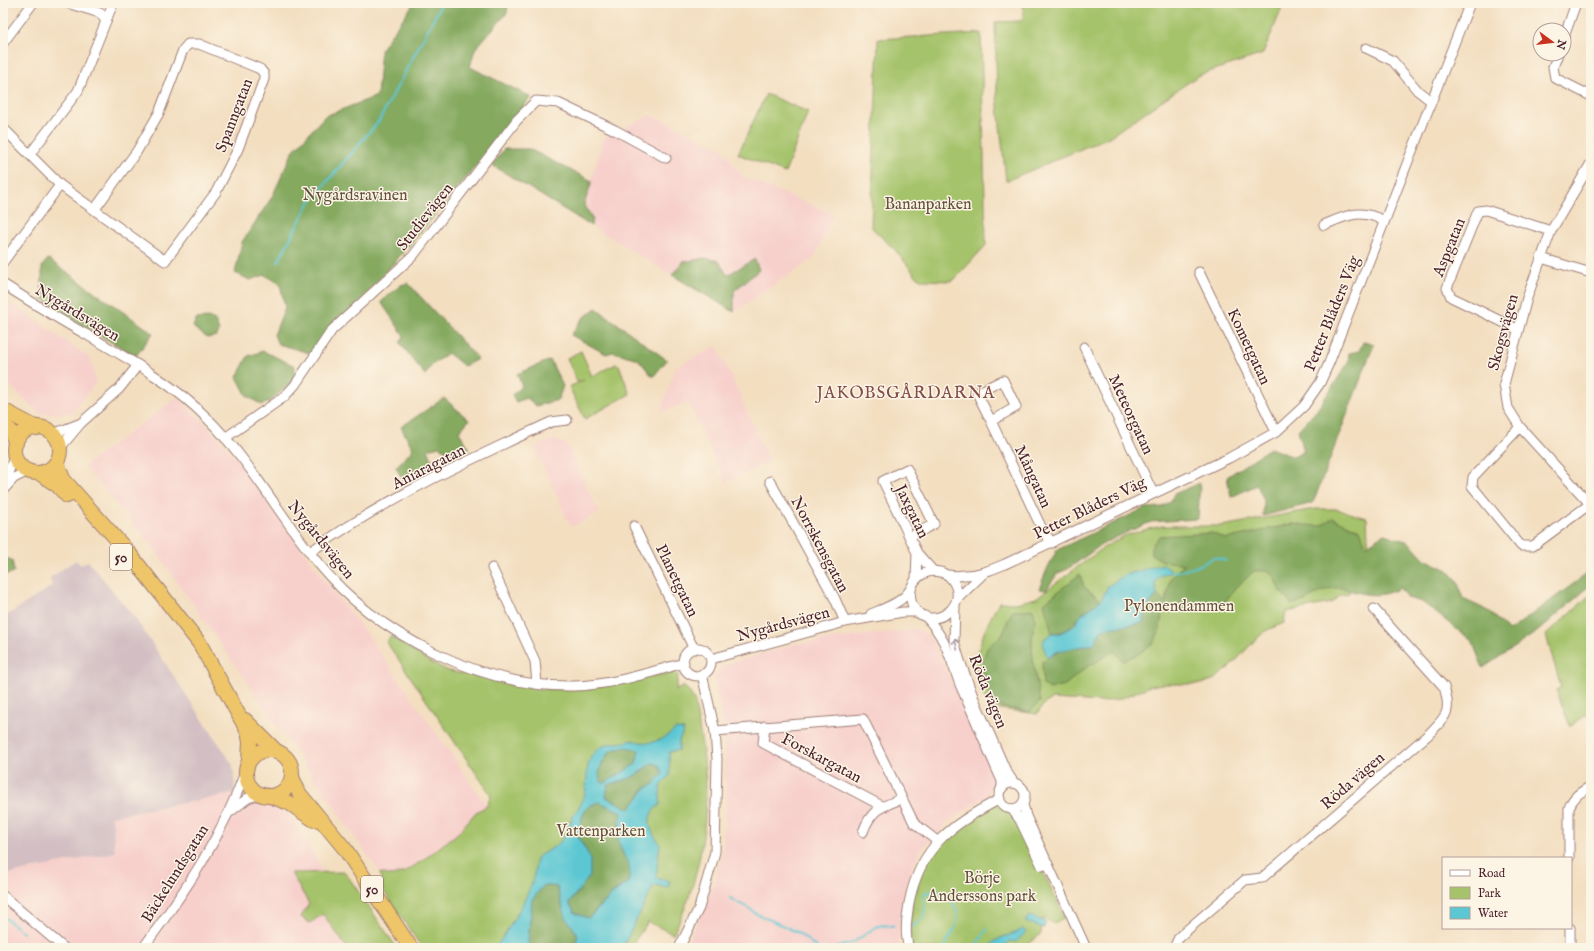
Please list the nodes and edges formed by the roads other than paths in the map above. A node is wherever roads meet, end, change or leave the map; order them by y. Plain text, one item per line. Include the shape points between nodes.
1 (33, 3) edge
2 (67, 3) edge
3 (113, 3) edge
4 (1470, 3) edge
5 (1576, 3) edge
6 (106, 21) junction
7 (1569, 22) edge
8 (3, 43) edge
9 (1366, 48) dead end
10 (1555, 62) edge
11 (1591, 96) edge
12 (1431, 101) junction
13 (3, 128) edge
14 (30, 154) junction
15 (666, 158) dead end
16 (1590, 166) edge
17 (60, 185) junction
18 (95, 209) junction
19 (1384, 221) junction
20 (1324, 225) dead end
21 (1551, 231) junction
22 (1541, 258) junction
23 (3, 262) edge
24 (1199, 272) dead end
25 (1591, 273) edge
26 (3, 284) edge
27 (1518, 329) junction
28 (1084, 347) dead end
29 (138, 365) junction
30 (3, 410) edge
31 (567, 420) dead end
32 (991, 421) junction
33 (3, 424) edge
34 (80, 424) junction
35 (1520, 427) junction
36 (37, 428) junction
37 (1276, 432) junction
38 (54, 434) junction
39 (225, 438) junction
40 (60, 448) junction
41 (15, 449) junction
42 (57, 463) junction
43 (34, 472) junction
44 (770, 480) dead end
45 (3, 486) edge
46 (3, 490) edge
47 (1153, 493) junction
48 (1590, 504) edge
49 (634, 526) dead end
50 (910, 537) junction
51 (1052, 542) junction
52 (310, 552) junction
53 (917, 554) junction
54 (492, 568) dead end
55 (933, 571) junction
56 (984, 573) junction
57 (948, 575) junction
58 (916, 579) junction
59 (911, 588) junction
60 (956, 602) junction
61 (1374, 609) dead end
62 (922, 614) junction
63 (863, 618) junction
64 (845, 622) junction
65 (200, 644) junction
66 (694, 648) junction
67 (711, 658) junction
68 (684, 663) junction
69 (702, 674) junction
70 (537, 684) junction
71 (237, 711) junction
72 (765, 726) junction
73 (715, 731) junction
74 (275, 750) junction
75 (248, 764) junction
76 (292, 777) junction
77 (1014, 783) junction
78 (1591, 786) edge
79 (1002, 788) junction
80 (265, 795) junction
81 (901, 799) junction
82 (1000, 799) junction
83 (1023, 804) junction
84 (882, 806) junction
85 (1012, 809) junction
86 (229, 813) junction
87 (331, 832) junction
88 (863, 832) dead end
89 (937, 841) junction
90 (1569, 857) edge
91 (3, 896) edge
92 (1071, 923) junction
93 (1570, 929) edge
94 (64, 948) edge
95 (143, 948) edge
96 (411, 948) edge
97 (679, 948) edge
98 (909, 948) edge
99 (1082, 948) edge
100 (1086, 948) edge
101 (1174, 948) edge
102 (1570, 948) edge

1 - 8 street
2 - 6 street via 100,12
3 - 6 street
4 - 12 street, Petter Blåders Väg
5 - 7 street
6 - 14 street via 78,91
9 - 12 street via 1393,61 1418,91
10 - 11 street via 1555,78
12 - 19 street, Petter Blåders Väg
13 - 14 street, Spanngatan
14 - 17 street, Spanngatan
15 - 39 street, Studievägen via 558,103 536,101 517,120 413,256 332,330 284,397
16 - 21 street, Skogsvägen
17 - 18 street, Spanngatan
17 - 23 street
18 - 18 street, Spanngatan via 137,151 159,113 183,50 188,44 199,44 260,69 264,79 238,150 216,192 165,261
19 - 20 street via 1373,215 1354,214
19 - 37 street, Petter Blåders Väg via 1320,383 1304,406
21 - 22 street, Skogsvägen
21 - 27 street, Aspgatan via 1486,210 1478,211 1447,288 1451,298
22 - 25 street
22 - 27 street, Skogsvägen
24 - 37 street, Kometgatan
26 - 29 street, Nygårdsvägen
27 - 35 street, Skogsvägen via 1504,384 1508,408
28 - 47 street, Meteorgatan
29 - 34 street via 118,389
29 - 39 street, Nygårdsvägen via 206,416
30 - 36 highway
31 - 52 street, Aniaragatan via 551,422 447,472 368,514
32 - 32 street, Mångatan via 977,393 1003,380 1016,407
32 - 51 street, Mångatan via 1043,531
33 - 41 highway via 10,430
34 - 38 street
34 - 40 street
35 - 48 street, Skogsvägen
35 - 48 street via 1473,477 1472,486 1521,546 1532,546
36 - 38 highway
36 - 41 highway via 24,432
37 - 47 street, Petter Blåders Väg via 1229,458
38 - 40 highway
39 - 52 street, Nygårdsvägen
40 - 42 highway
41 - 43 highway via 20,466
41 - 45 street
42 - 43 highway via 48,470
42 - 65 highway, 50 via 63,479 129,553
43 - 46 street via 14,478
43 - 65 highway, 50 via 58,486
44 - 64 street, Norrskensgatan
47 - 51 street, Petter Blåders Väg
49 - 66 street, Planetgatan
50 - 50 street, Jaxgatan via 883,481 907,469 934,524
50 - 53 street, Jaxgatan
51 - 56 street, Petter Blåders Väg
52 - 70 street, Nygårdsvägen via 348,594 386,627 450,660
53 - 55 street, Jaxgatan
53 - 58 street, Jaxgatan
54 - 70 street via 535,661
55 - 57 street
55 - 58 street
56 - 57 street, Petter Blåders Väg
56 - 60 street, Petter Blåders Väg
57 - 60 street via 956,586
58 - 59 street
59 - 62 street via 911,601
59 - 63 street, Nygårdsvägen via 899,601
60 - 62 street via 945,615 938,618
77 -> 60 street, Röda vägen via 999,757 960,661 954,641
61 - 101 street, Röda vägen via 1444,687 1448,702 1446,716 1429,734 1262,878 1245,880 1232,890 1179,937
62 - 63 street, Nygårdsvägen via 903,612
62 - 79 street, Röda vägen via 938,629 947,646 1002,781
63 - 64 street, Nygårdsvägen
64 - 67 street, Nygårdsvägen
65 - 71 highway, 50
66 - 67 street via 706,651
66 - 68 street via 685,656
67 - 69 street via 710,666
68 - 69 street via 690,673
68 - 70 street, Nygårdsvägen via 611,683 573,686
69 - 73 street
71 - 74 highway, 50
71 - 75 highway, 50 via 250,742
72 - 73 street, Forskargatan
72 - 81 street, Forskargatan via 863,719
72 - 84 street, Forskargatan via 763,743
73 - 97 street via 715,852 699,908
74 - 75 highway via 260,751
74 - 76 highway via 289,760
75 - 80 highway via 247,780 250,786
75 - 86 street, Bäckelundsgatan
76 - 80 highway via 284,791
76 - 87 highway, 50 via 299,793
77 - 79 street
77 - 83 street via 1024,790 1026,797
78 - 90 street via 1571,801
79 - 82 street
80 - 86 street, Bäckelundsgatan via 248,798
80 - 87 highway, 50 via 299,809
81 - 84 street
81 - 89 street, Forskargatan via 914,823
82 - 85 street via 1005,807
82 - 89 street via 953,826
83 - 85 street
83 - 92 street
84 - 88 street via 868,819
85 - 92 street via 1020,820
86 - 95 street, Bäckelundsgatan via 196,874
87 - 96 highway, 50
89 - 98 street via 920,869 912,891 907,916
91 - 94 street
92 - 99 street
92 - 100 street
93 - 102 street

